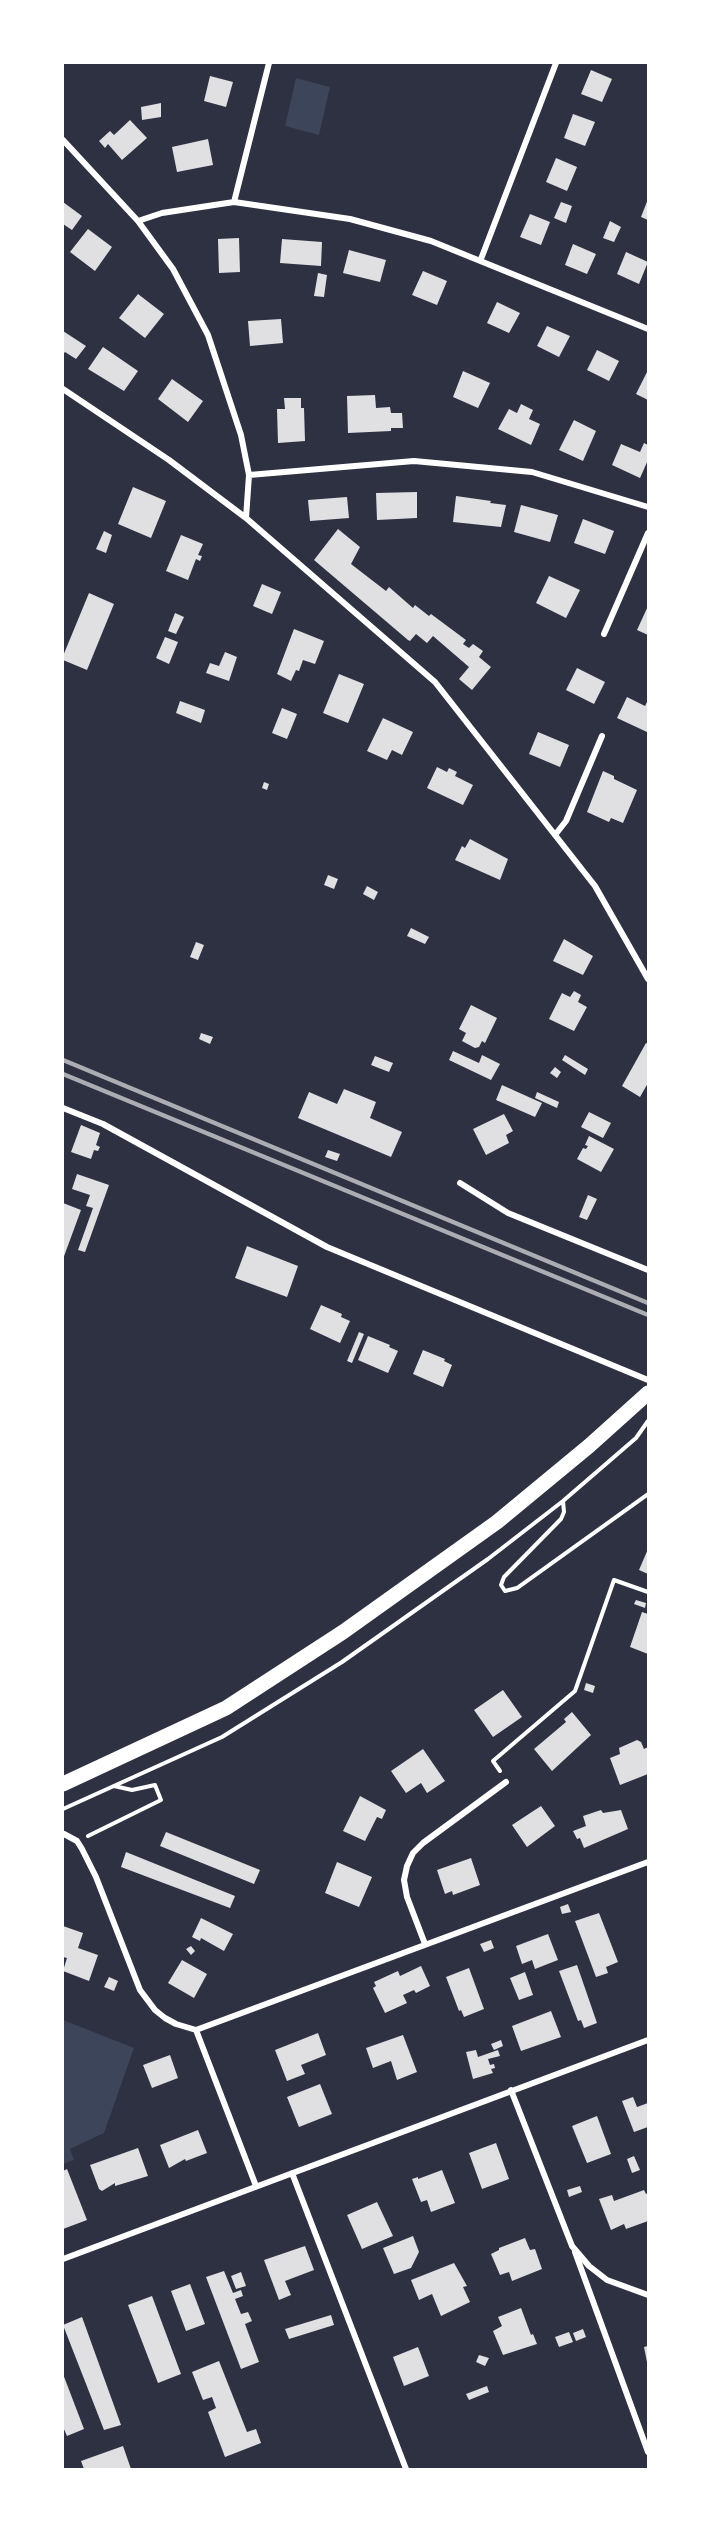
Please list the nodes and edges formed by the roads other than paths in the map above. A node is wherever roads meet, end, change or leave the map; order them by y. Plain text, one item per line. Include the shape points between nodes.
1 (269, 63) edge
2 (556, 63) edge
3 (63, 140) edge
4 (234, 202) junction
5 (138, 221) junction
6 (481, 259) junction
7 (648, 329) edge
8 (63, 389) edge
9 (249, 475) junction
10 (648, 507) edge
11 (246, 518) junction
12 (648, 533) edge
13 (604, 634) dead end
14 (602, 736) dead end
15 (555, 835) junction
16 (648, 978) edge
17 (63, 1108) edge
18 (460, 1183) dead end
19 (648, 1270) edge
20 (648, 1380) edge
21 (648, 1393) edge
22 (506, 1782) road end
23 (63, 1784) edge
24 (64, 1834) edge
25 (648, 1862) edge
26 (425, 1944) junction
27 (196, 2030) junction
28 (648, 2040) edge
29 (510, 2091) junction
30 (292, 2173) junction
31 (256, 2186) junction
32 (572, 2246) junction
33 (63, 2259) edge
34 (648, 2295) edge
35 (648, 2452) edge
36 (406, 2469) edge

1 - 4 street
2 - 6 street
3 - 5 street
4 - 5 street
4 - 6 street via 381,226
5 - 9 street via 173,269 208,335 238,425
6 - 7 street
8 - 11 street via 169,460
9 - 10 street via 414,461 532,472
9 - 11 street
11 - 15 street via 435,682
12 - 13 street
14 - 15 street via 566,821
15 - 16 street via 595,886
17 - 20 street via 103,1124 327,1247
18 - 19 street via 508,1213
21 - 23 main road via 497,1522 343,1632 226,1708
22 - 26 street via 413,1853 404,1880 406,1897
24 - 27 street via 76,1841 96,1877 141,1990 165,2018
25 - 26 street
26 - 27 street
27 - 31 street
28 - 29 street
29 - 30 street
29 - 32 street
30 - 31 street
30 - 36 street
31 - 33 street
32 - 34 street via 607,2280
32 - 35 street

